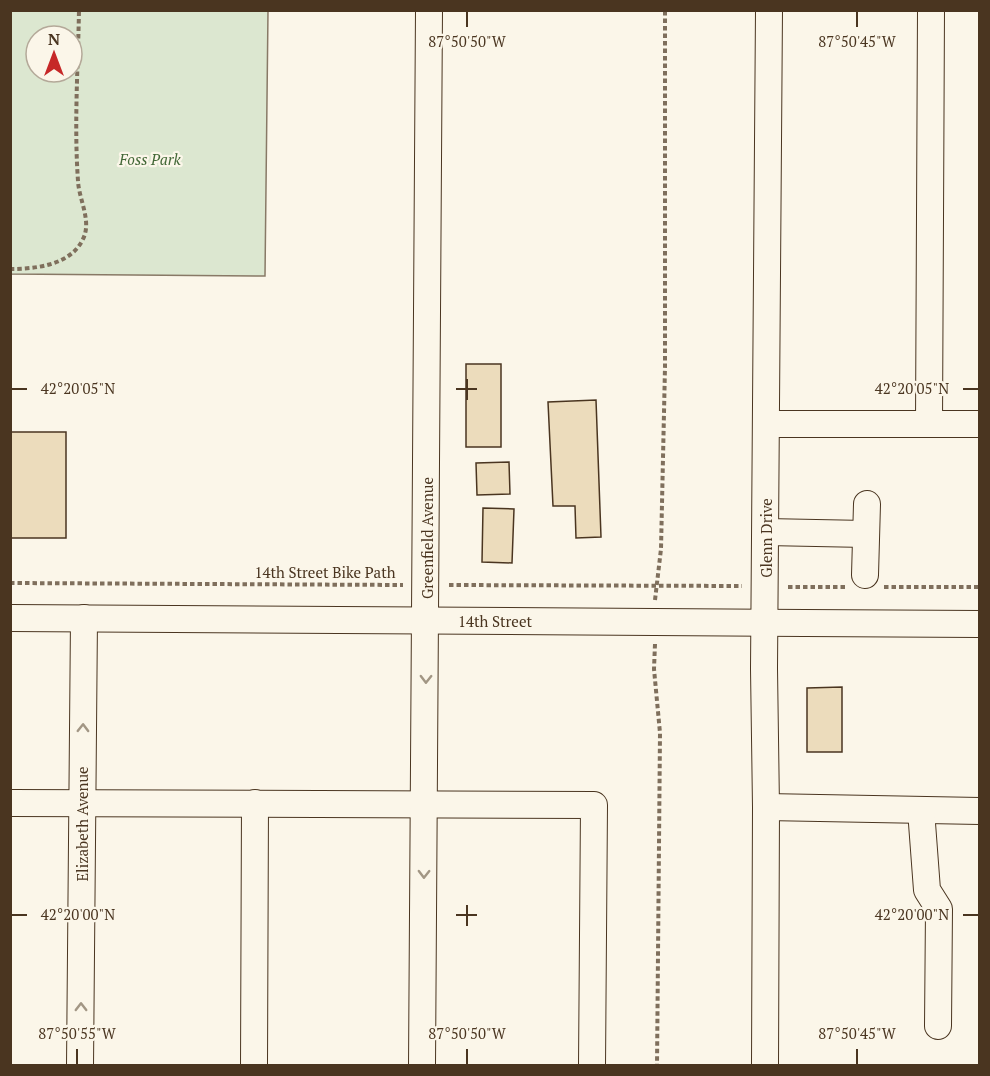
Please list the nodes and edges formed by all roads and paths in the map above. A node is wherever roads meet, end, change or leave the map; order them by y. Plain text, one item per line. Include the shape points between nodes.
1 (79, 10) edge
2 (429, 10) edge
3 (665, 10) edge
4 (769, 10) edge
5 (931, 10) edge
6 (10, 269) edge
7 (766, 424) junction
8 (929, 424) junction
9 (980, 424) edge
10 (867, 504) dead end
11 (766, 532) junction
12 (866, 534) junction
13 (865, 575) dead end
14 (10, 583) edge
15 (427, 585) junction
16 (656, 585) junction
17 (748, 586) dead end
18 (655, 595) dead end
19 (10, 618) edge
20 (84, 618) junction
21 (426, 621) junction
22 (765, 623) junction
23 (980, 624) edge
24 (655, 646) dead end
25 (10, 803) edge
26 (83, 803) junction
27 (255, 804) junction
28 (425, 804) junction
29 (766, 807) junction
30 (921, 810) junction
31 (980, 811) edge
32 (938, 1026) dead end
33 (80, 1065) edge
34 (254, 1065) edge
35 (422, 1065) edge
36 (592, 1065) edge
37 (657, 1065) edge
38 (765, 1065) edge

1 - 6 path via 78,183 87,225 83,240 67,257 44,267
2 - 15 street, Greenfield Avenue
3 - 16 path via 665,367 661,549
4 - 7 street, Glenn Drive
5 - 8 street
7 - 8 street
7 - 11 street, Glenn Drive
8 - 9 street
10 - 12 street
11 - 12 street
11 - 22 street, Glenn Drive
12 - 13 street
14 - 15 path, 14th Street Bike Path
15 - 16 path, 14th Street Bike Path
15 - 21 street, Greenfield Avenue
16 - 17 path, 14th Street Bike Path
16 - 18 path
19 - 20 street, 14th Street
20 - 21 street, 14th Street
26 -> 20 street, Elizabeth Avenue
21 - 22 street, 14th Street
21 -> 28 street, Greenfield Avenue
22 - 23 street, 14th Street
22 - 29 street, Glenn Drive
24 - 37 path via 660,733
25 - 26 street
26 - 27 street
33 -> 26 street, Elizabeth Avenue
27 - 28 street
27 - 34 street
28 -> 35 street, Greenfield Avenue
28 - 36 street via 594,805
29 - 30 street
29 - 38 street, Glenn Drive
30 - 31 street
30 - 32 street via 927,890 939,909

